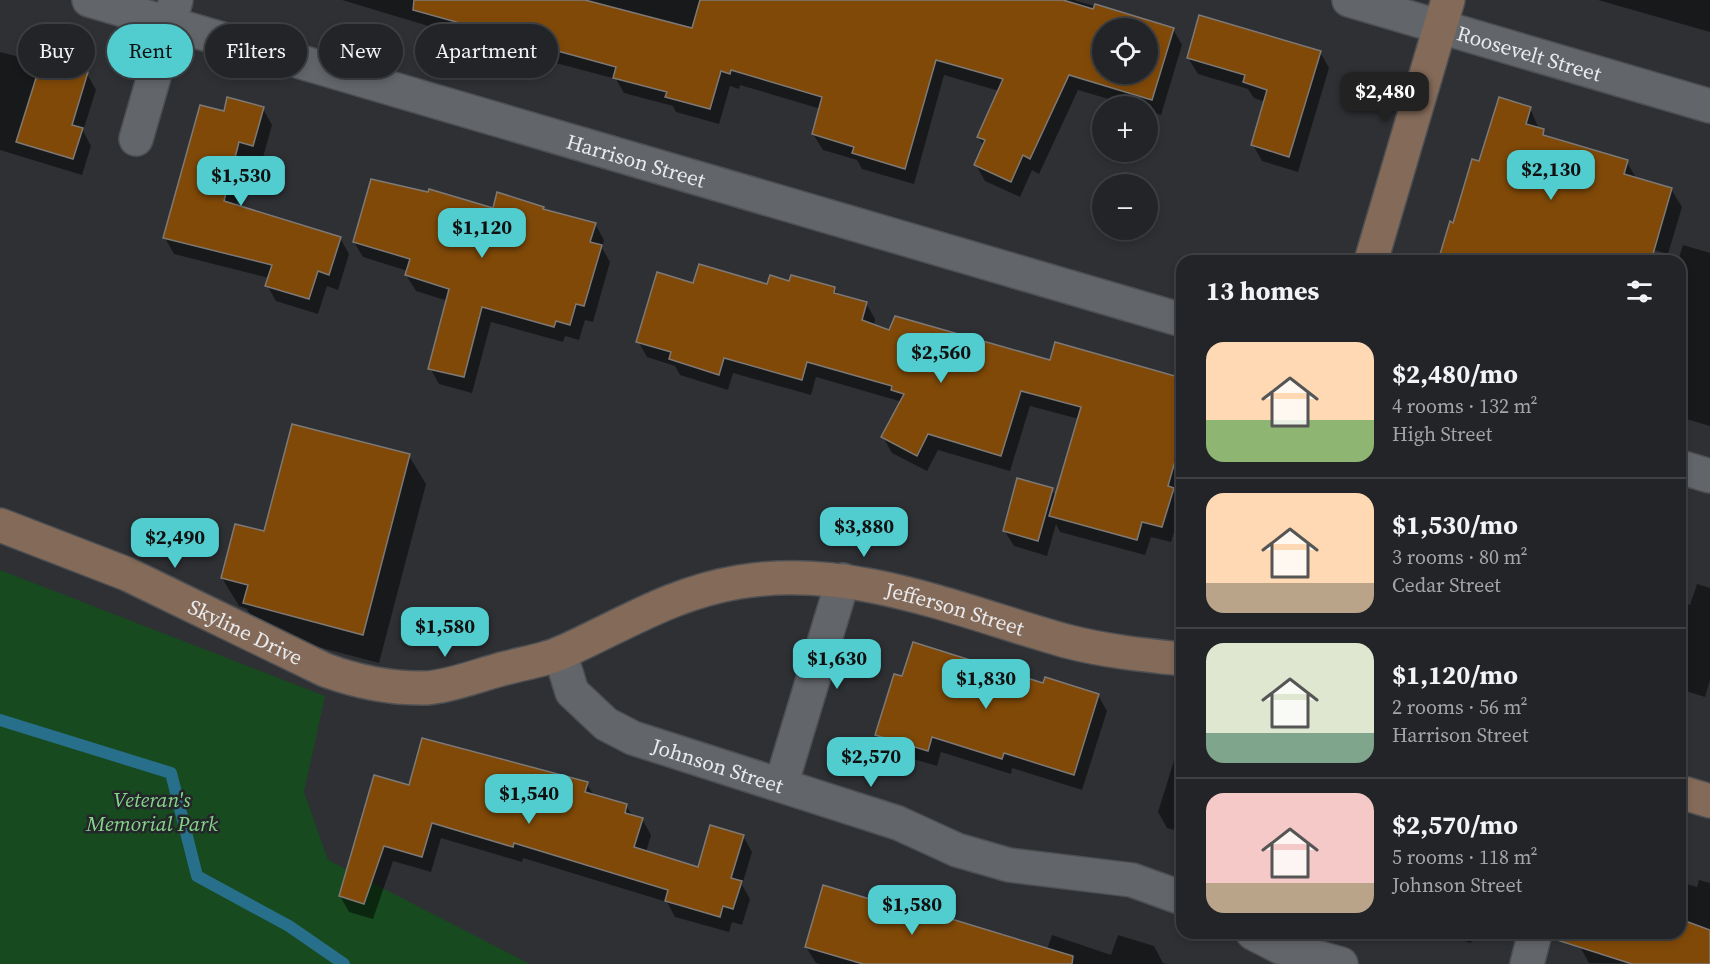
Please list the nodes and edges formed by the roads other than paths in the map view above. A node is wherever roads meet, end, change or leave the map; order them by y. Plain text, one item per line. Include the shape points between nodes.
1 (89, 0) edge
2 (1349, 0) edge
3 (172, 12) edge
4 (1444, 14) edge
5 (1710, 106) edge
6 (136, 139) dead end
7 (1373, 255) edge
8 (1176, 318) edge
9 (1686, 469) edge
10 (1710, 476) edge
11 (0, 525) edge
12 (843, 580) junction
13 (560, 653) junction
14 (1176, 658) edge
15 (781, 785) junction
16 (1686, 794) edge
17 (1710, 801) edge
18 (1176, 896) edge
19 (1265, 939) edge
20 (1533, 939) edge
21 (1341, 964) edge
22 (1527, 964) edge

1 - 3 street, Harrison Street
2 - 4 street, Roosevelt Street
3 - 6 street
3 - 8 street, Harrison Street
4 - 5 street, Roosevelt Street
4 - 7 street
9 - 10 street
11 - 13 street, Skyline Drive via 127,574 325,670 358,682 428,688
12 - 13 street, Jefferson Street via 769,578 686,593
12 - 14 street, Jefferson Street via 887,588 1068,641
12 - 15 street
13 - 15 street, Johnson Street via 572,692 606,724 633,738
15 - 18 street, Johnson Street via 988,859 1042,870 1132,880
16 - 17 street
19 - 21 street
20 - 22 street

